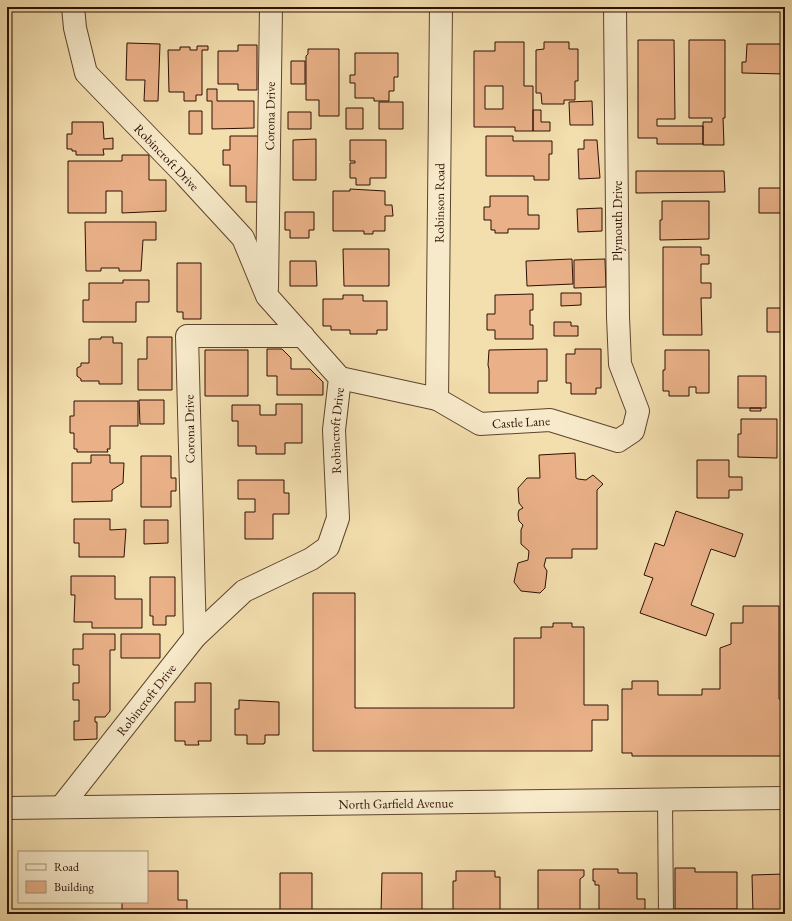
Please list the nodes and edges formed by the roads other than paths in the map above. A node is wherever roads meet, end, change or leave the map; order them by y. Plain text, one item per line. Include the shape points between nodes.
1 (73, 7) edge
2 (271, 7) edge
3 (440, 7) edge
4 (615, 7) edge
5 (267, 296) junction
6 (303, 336) junction
7 (340, 378) junction
8 (437, 399) junction
9 (633, 431) joint
10 (195, 637) junction
11 (785, 798) edge
12 (665, 800) junction
13 (7, 808) edge
14 (61, 808) junction
15 (666, 914) edge

1 - 5 street, Robincroft Drive via 75,28 86,73 243,238
2 - 5 street, Corona Drive
3 - 8 street, Robinson Road
4 - 9 street, Plymouth Drive via 618,317 620,364 638,411
5 - 6 street, Robincroft Drive
6 - 7 street, Robincroft Drive
6 - 10 street, Corona Drive via 187,336
7 - 8 street, Castle Lane
7 - 10 street, Robincroft Drive via 334,430 338,518 328,547 311,559 244,591
8 - 9 street, Castle Lane via 480,424 550,420 618,441
10 - 14 street, Robincroft Drive
11 - 12 street, North Garfield Avenue
12 - 14 street, North Garfield Avenue
12 - 15 lane
13 - 14 street, North Garfield Avenue

